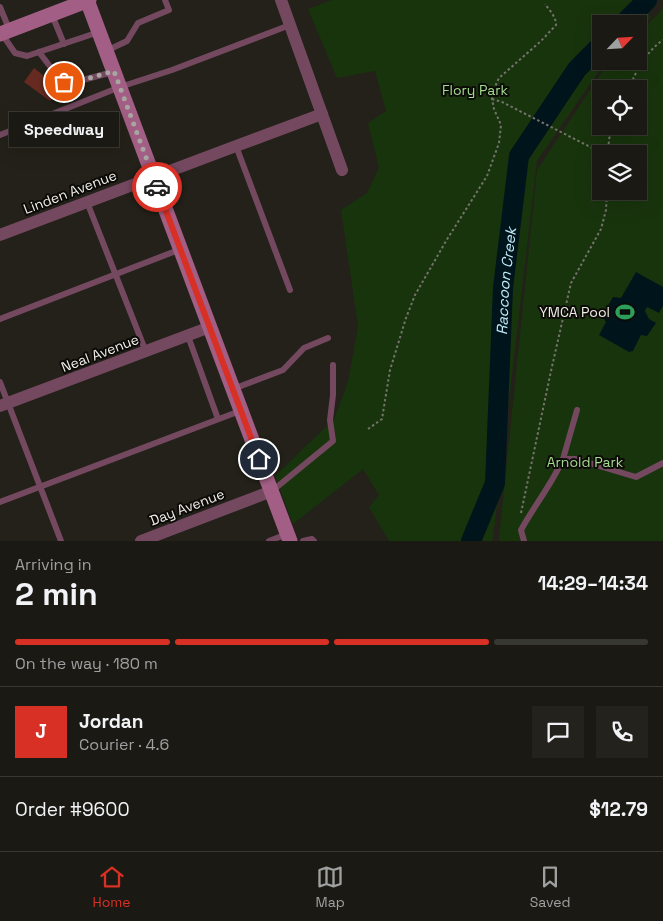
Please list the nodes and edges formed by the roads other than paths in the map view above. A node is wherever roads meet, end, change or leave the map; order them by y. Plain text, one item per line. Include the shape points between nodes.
1 (88, 0) edge
2 (165, 0) edge
3 (281, 0) edge
4 (0, 8) edge
5 (52, 14) junction
6 (290, 25) junction
7 (4, 32) edge
8 (99, 32) junction
9 (64, 44) junction
10 (106, 50) junction
11 (39, 52) junction
12 (114, 71) junction
13 (120, 87) junction
14 (322, 114) junction
15 (0, 135) edge
16 (236, 146) junction
17 (342, 170) dead end
18 (154, 177) junction
19 (88, 202) junction
20 (0, 235) edge
21 (181, 249) junction
22 (116, 274) junction
23 (290, 290) dead end
24 (0, 319) edge
25 (210, 327) junction
26 (188, 336) junction
27 (328, 338) dead end
28 (146, 352) junction
29 (334, 365) dead end
30 (0, 382) edge
31 (233, 388) junction
32 (4, 405) edge
33 (241, 410) junction
34 (577, 410) dead end
35 (218, 419) junction
36 (563, 459) junction
37 (663, 464) edge
38 (40, 487) junction
39 (272, 491) junction
40 (0, 502) edge
41 (289, 538) edge
42 (62, 541) edge
43 (142, 541) edge
44 (269, 541) edge
45 (302, 541) edge
46 (314, 541) edge
47 (524, 541) edge

1 - 5 street
1 - 8 street
2 - 10 lane via 169,10 138,23 127,42
3 - 6 street
4 - 7 lane
5 - 7 street
5 - 9 lane
6 - 13 lane
6 - 14 street
7 - 11 lane via 15,53 27,56
8 - 9 lane
8 - 10 street
9 - 11 lane
10 - 12 street
11 - 12 lane via 64,82
12 - 13 street
13 - 15 lane
13 - 18 street
14 - 16 street, Linden Avenue
14 - 17 street
16 - 18 street, Linden Avenue
16 - 23 lane
18 - 19 street, Linden Avenue
18 - 21 street
19 - 20 street, Linden Avenue
19 - 22 lane
21 - 22 lane
21 - 25 street
22 - 24 lane
22 - 28 lane
25 - 26 street, Neal Avenue
25 - 31 street
26 - 28 street, Neal Avenue
26 - 35 lane
27 - 31 lane via 304,348 282,370
28 - 32 street, Neal Avenue
29 - 39 lane via 330,420 333,441
30 - 32 lane
31 - 33 street
32 - 38 lane
33 - 35 lane
33 - 39 street
34 - 36 lane
35 - 38 lane
36 - 37 lane via 576,459 636,476
36 - 47 lane via 521,530
38 - 40 lane
38 - 42 lane
39 - 41 street
39 - 43 street, Day Avenue
41 - 44 lane
45 - 46 lane

